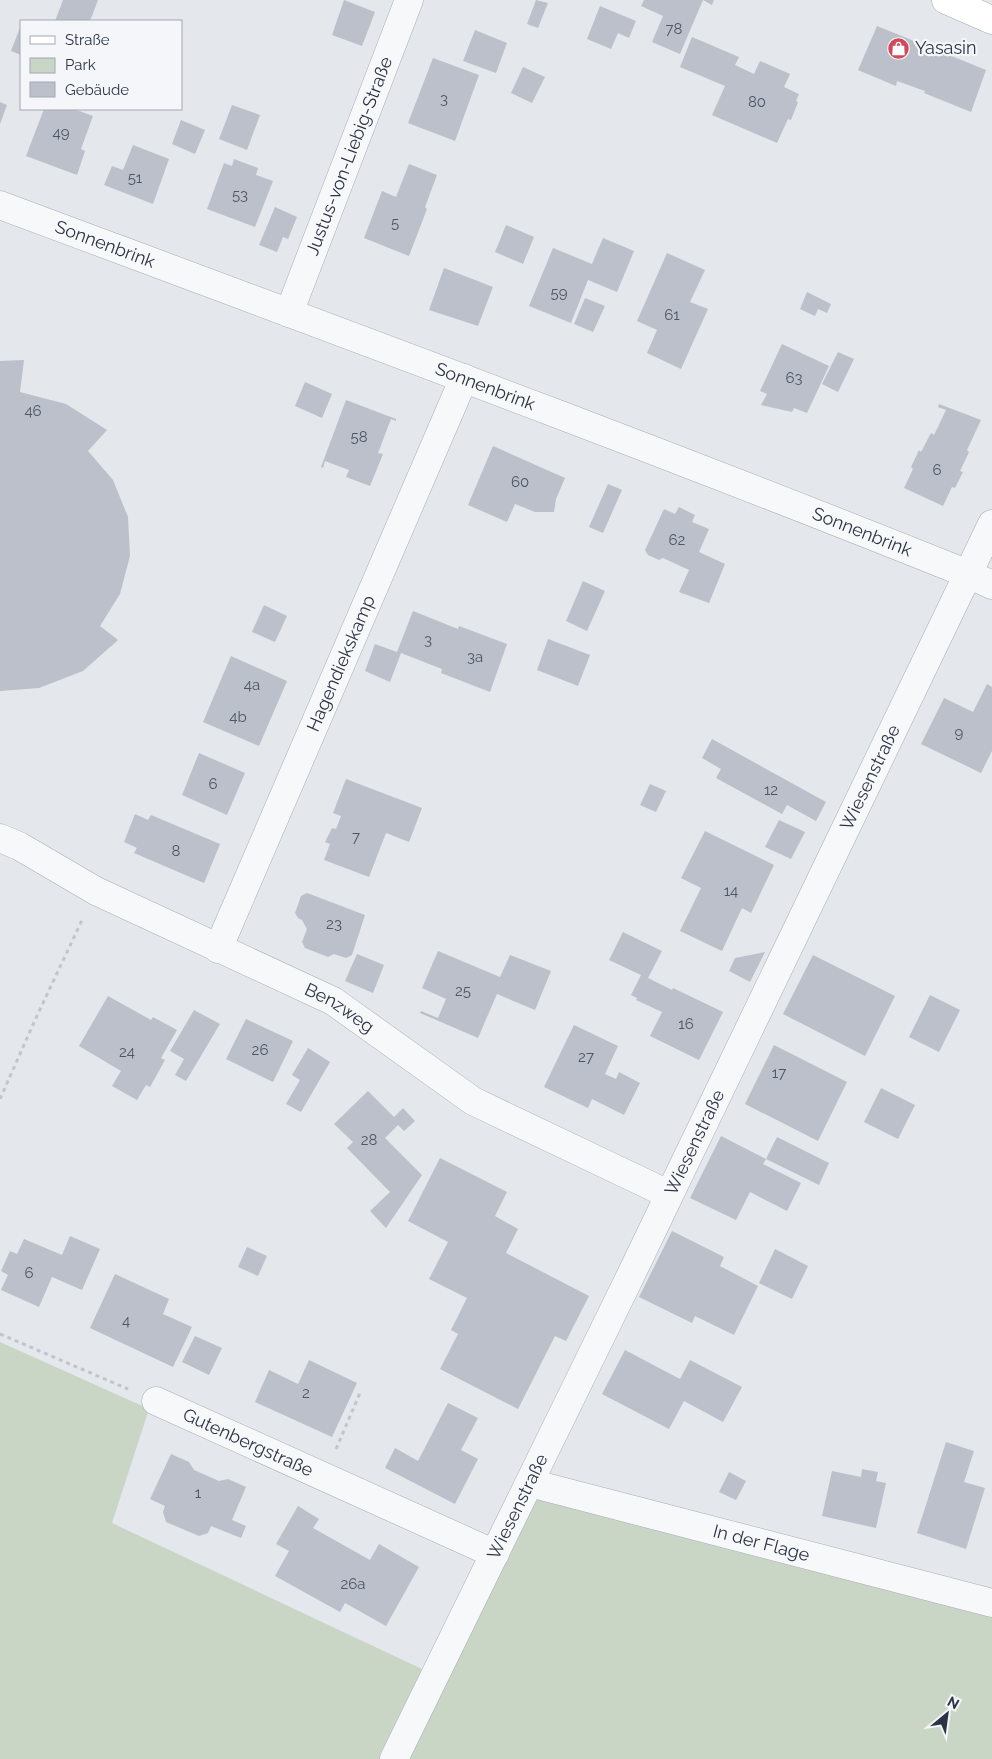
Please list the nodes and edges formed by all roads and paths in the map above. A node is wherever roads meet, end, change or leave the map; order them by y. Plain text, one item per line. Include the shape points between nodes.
1 (409, 0) edge
2 (946, 0) edge
3 (992, 20) edge
4 (0, 205) edge
5 (289, 312) junction
6 (464, 378) junction
7 (992, 524) edge
8 (980, 579) edge
9 (0, 838) edge
10 (96, 891) junction
11 (218, 948) junction
12 (0, 1099) edge
13 (668, 1194) junction
14 (0, 1334) edge
15 (360, 1393) dead end
16 (156, 1400) joint
17 (324, 1477) junction
18 (530, 1483) junction
19 (495, 1554) junction
20 (992, 1602) edge
21 (394, 1759) edge

1 - 5 street, Justus-von-Liebig-Straße
2 - 3 main road
4 - 5 street, Sonnenbrink
5 - 6 street, Sonnenbrink
6 - 8 street, Sonnenbrink via 770,494
6 - 11 street, Hagendiekskamp
7 - 8 street, Wiesenstraße
8 - 13 street, Wiesenstraße
9 - 10 street, Benzweg
10 - 11 street, Benzweg
10 - 12 path
11 - 13 street, Benzweg via 333,1001 473,1101
13 - 18 street, Wiesenstraße
14 - 16 path
15 - 17 path
16 - 17 street, Gutenbergstraße
17 - 19 street, Gutenbergstraße
18 - 19 street, Wiesenstraße
18 - 20 street, In der Flage
19 - 21 street, Wiesenstraße

